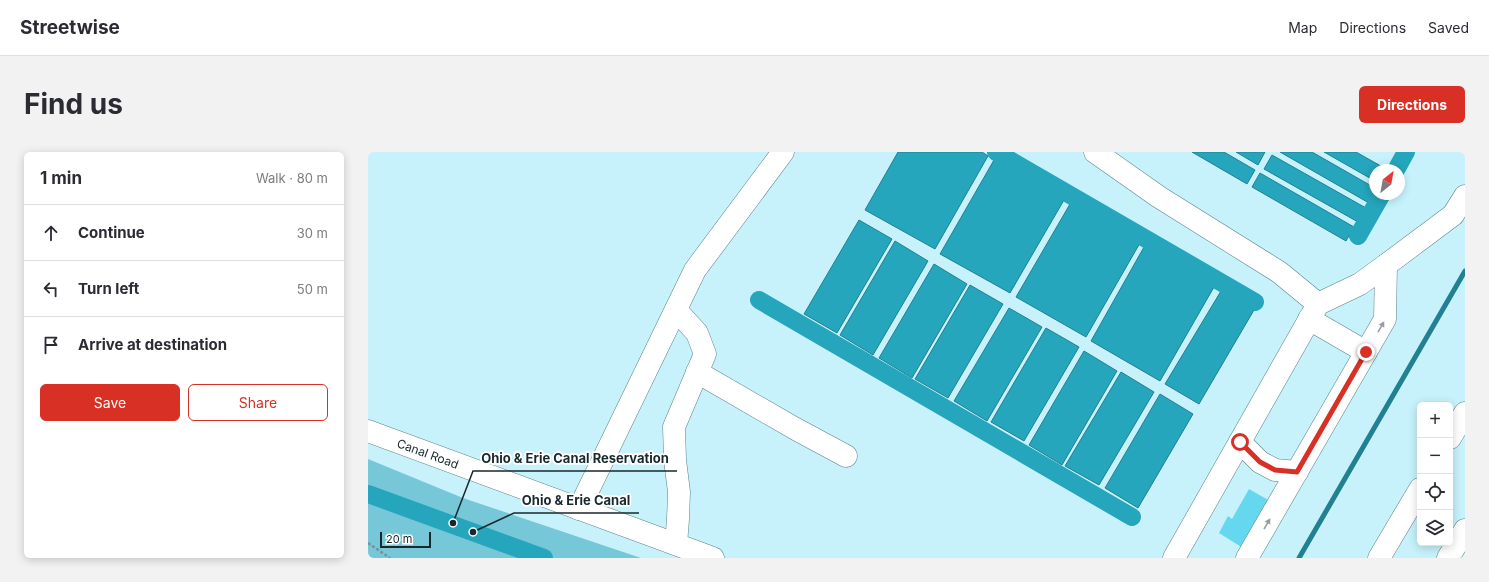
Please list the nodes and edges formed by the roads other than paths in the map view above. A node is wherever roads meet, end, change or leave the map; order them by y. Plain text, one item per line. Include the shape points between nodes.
1 (783, 152) edge
2 (1095, 152) edge
3 (1465, 196) edge
4 (1386, 265) junction
5 (676, 310) junction
6 (1313, 311) junction
7 (1366, 352) junction
8 (697, 372) junction
9 (1465, 413) edge
10 (368, 431) edge
11 (1453, 433) edge
12 (1240, 442) junction
13 (846, 456) dead end
14 (1297, 472) junction
15 (1417, 494) edge
16 (579, 509) junction
17 (1465, 530) edge
18 (676, 544) junction
19 (713, 558) edge
20 (1174, 558) edge
21 (1248, 558) edge
22 (1379, 558) edge
23 (1448, 558) edge

1 - 5 street via 695,270
2 - 6 street via 1159,197 1279,272
3 - 4 street via 1454,215
4 - 6 street via 1360,284
7 -> 4 street via 1385,319
5 - 8 street via 697,333 705,354
5 - 16 street
6 - 7 street
6 - 12 street
7 - 14 street
8 - 13 street
8 - 18 street via 674,427 679,492
9 - 11 street
10 - 16 street, Canal Road
12 - 14 street via 1260,462 1275,470
12 - 20 street
21 -> 14 street
15 - 22 street
16 - 18 street, Canal Road
17 - 23 street
18 - 19 street, Canal Road

